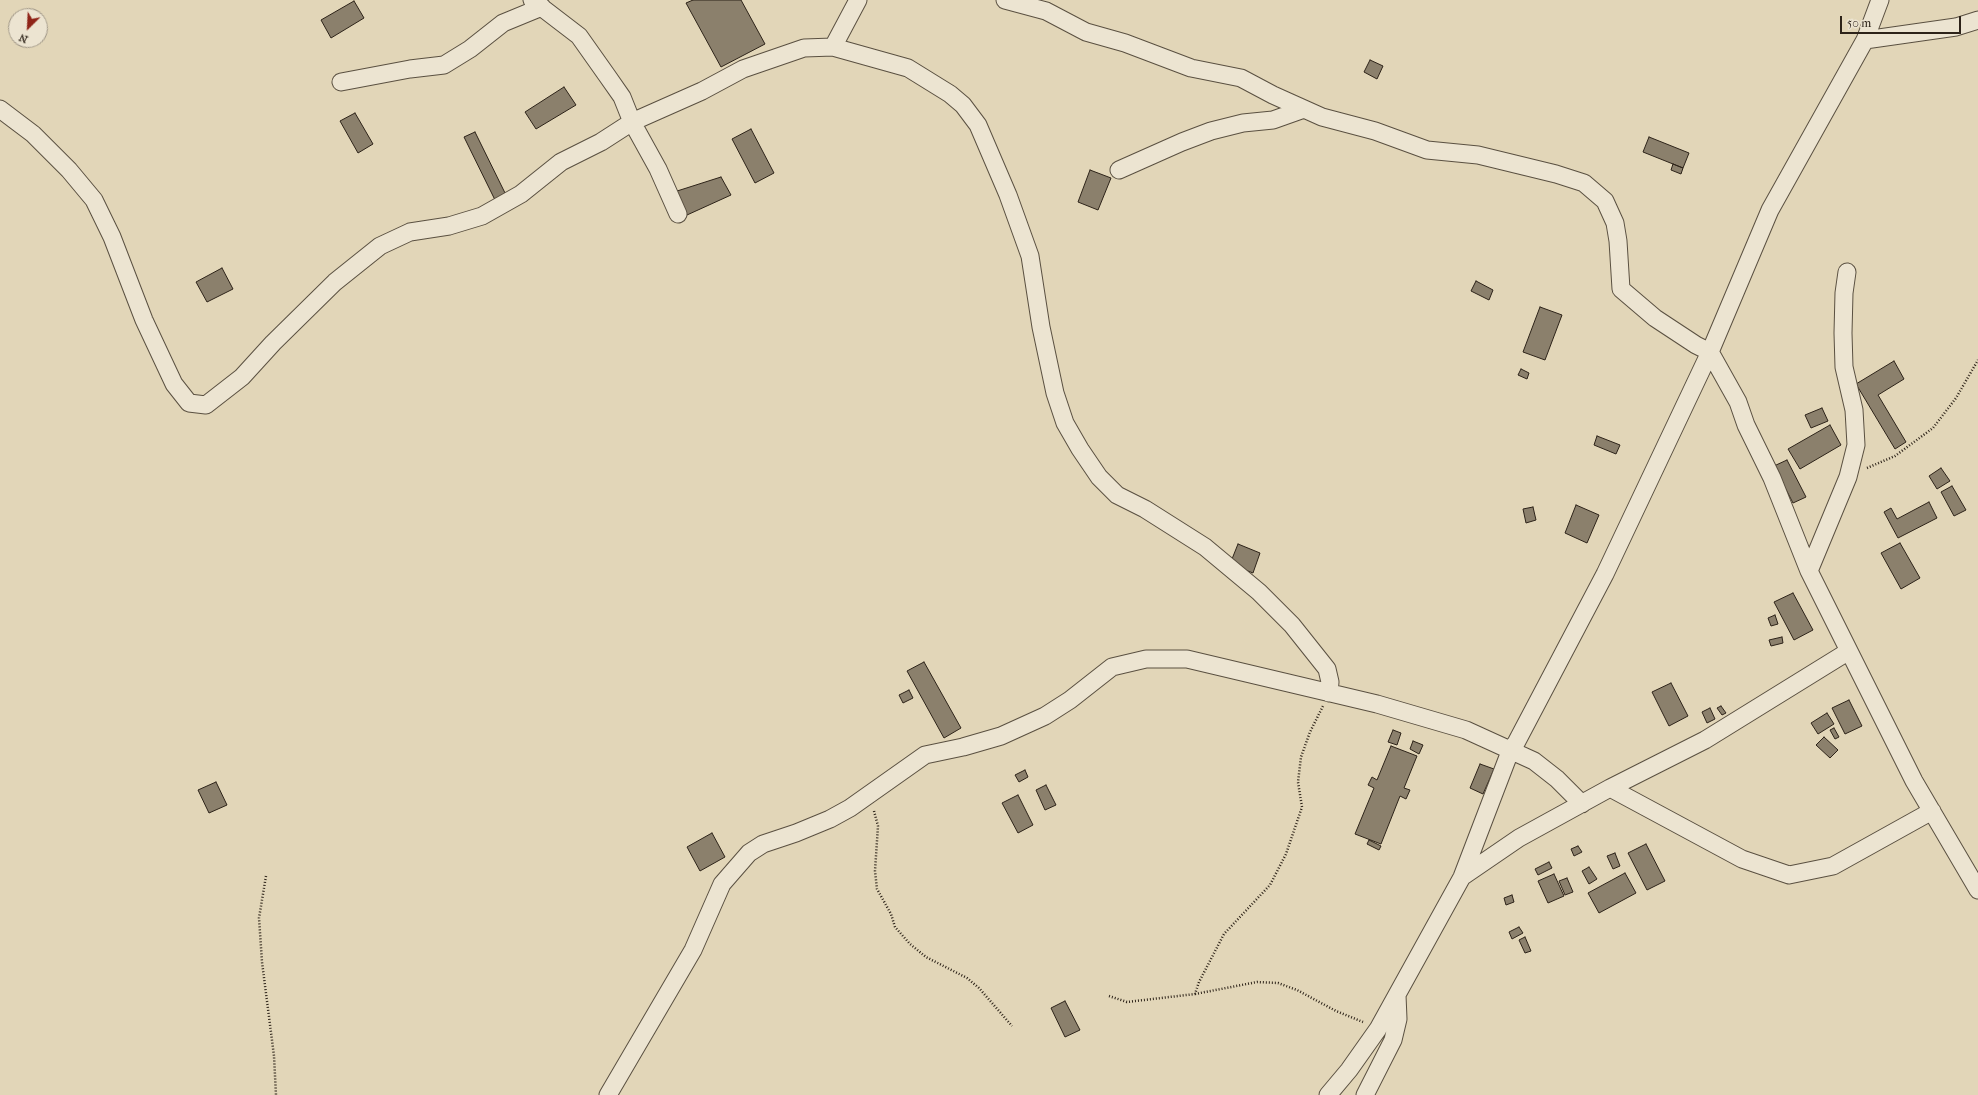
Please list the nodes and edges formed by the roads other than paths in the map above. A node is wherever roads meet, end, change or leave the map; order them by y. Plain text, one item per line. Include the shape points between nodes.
1 (858, 0) edge
2 (1005, 0) edge
3 (1880, 0) edge
4 (537, 4) edge
5 (1978, 20) edge
6 (1865, 40) junction
7 (833, 47) junction
8 (341, 82) dead end
9 (0, 109) edge
10 (1304, 109) junction
11 (632, 122) junction
12 (1118, 170) dead end
13 (678, 214) dead end
14 (1847, 272) dead end
15 (1710, 352) junction
16 (1809, 571) junction
17 (1849, 651) junction
18 (1329, 693) junction
19 (1511, 749) junction
20 (1610, 788) junction
21 (1582, 804) junction
22 (1932, 811) junction
23 (1462, 877) junction
24 (1978, 890) edge
25 (1397, 993) junction
26 (608, 1095) edge
27 (1328, 1095) edge
28 (1365, 1095) edge

1 - 7 street
2 - 10 street via 1046,11 1086,32 1125,43 1191,68 1241,78
3 - 6 street
4 - 8 street via 503,23 470,49 444,65
4 - 11 street via 579,36 622,97
5 - 6 street via 1956,27
6 - 15 street via 1770,210
7 - 11 street via 804,48 743,69
7 - 18 street via 908,68 950,94 971,115 978,125 1008,194 1030,256 1055,393 1065,422 1080,449 1099,478 1117,495 1145,509 1205,547 1259,592 1292,625 1327,669
9 - 11 street via 33,134 69,170 94,200 174,384 190,403 206,406 242,377 334,282 380,246 410,232 449,226 482,216 521,194 561,162 601,142
10 - 12 street via 1273,120 1243,123 1211,131
10 - 15 street via 1427,150 1478,155 1584,183 1605,201 1614,223 1618,241 1621,289 1655,318
11 - 13 street via 658,169
14 - 16 street via 1844,293 1844,367 1854,410 1856,444 1848,476
15 - 16 street via 1738,402
15 - 19 street via 1605,574
16 - 17 street
17 - 20 street via 1705,740
17 - 22 street via 1914,781
18 - 19 street via 1466,730
18 - 26 street via 1187,659 1146,659 1112,667 1045,716 1001,736 924,755 870,795 830,819 763,844 749,853 722,884 693,950
19 - 21 street via 1534,761
19 - 23 street
20 - 21 street
20 - 22 street via 1742,859 1789,875 1833,866
21 - 23 street via 1519,838
22 - 24 street
23 - 25 street
25 - 27 street via 1378,1029
25 - 28 street via 1398,1019 1393,1040

